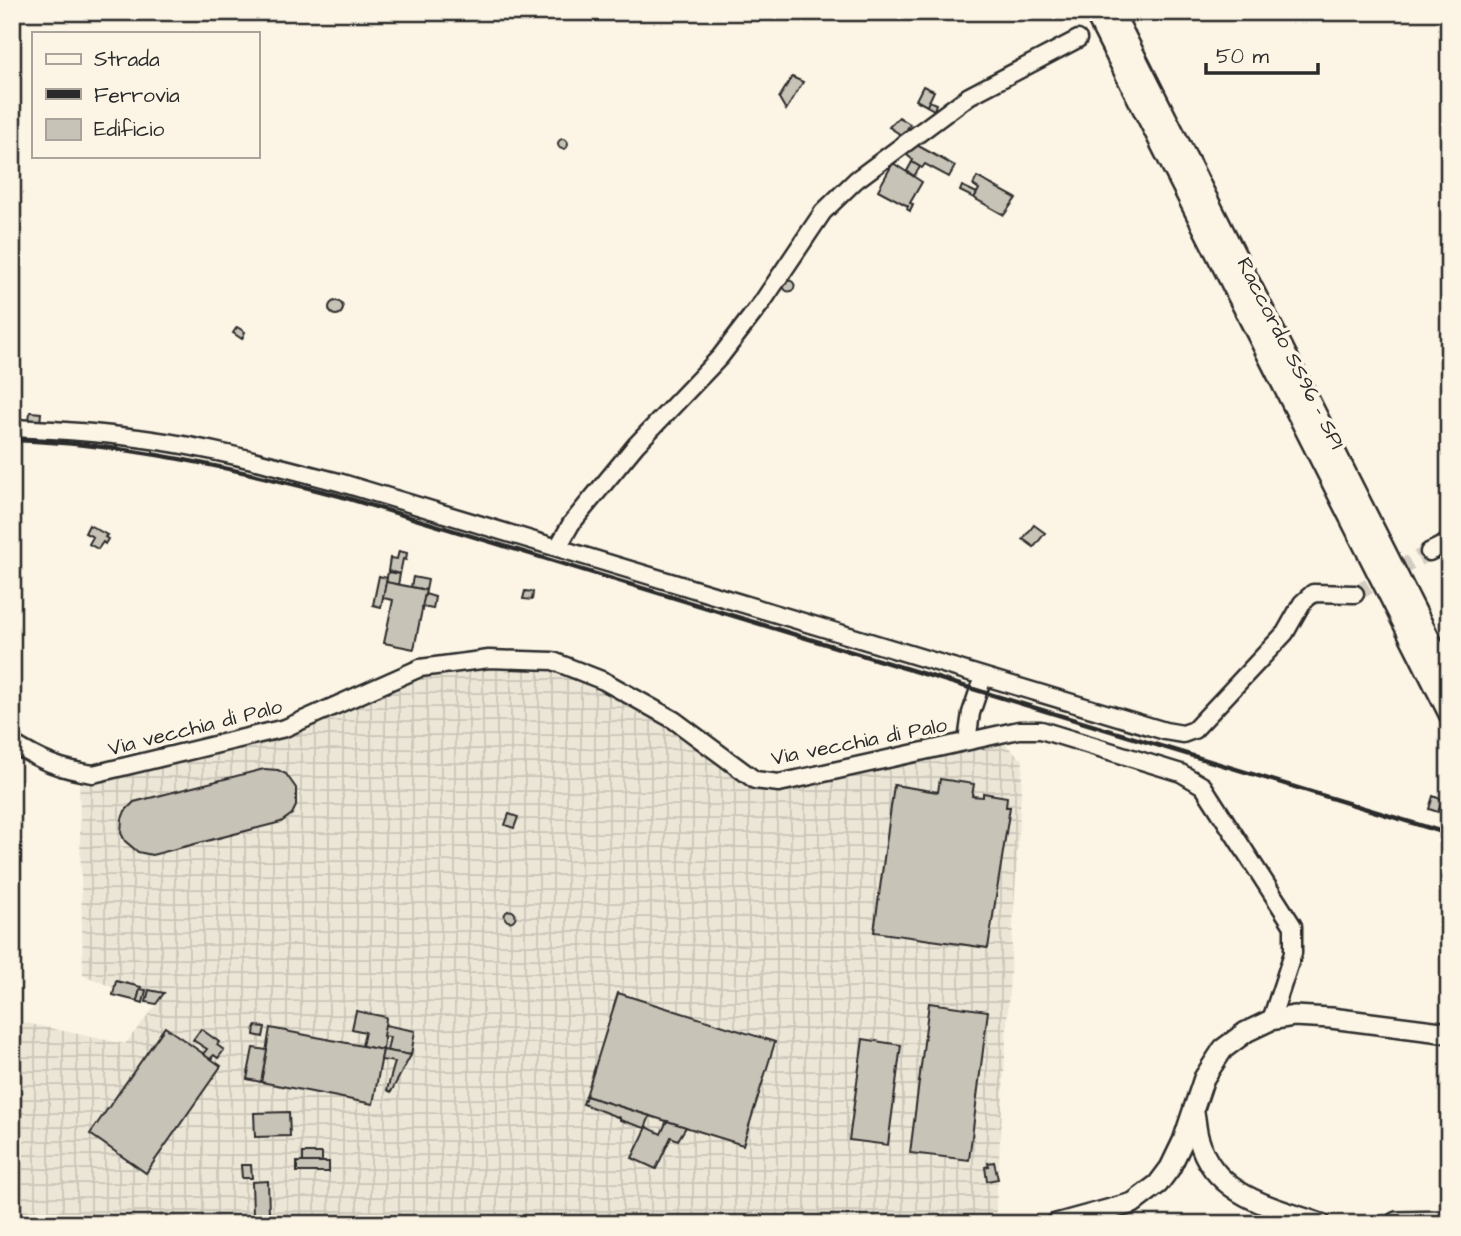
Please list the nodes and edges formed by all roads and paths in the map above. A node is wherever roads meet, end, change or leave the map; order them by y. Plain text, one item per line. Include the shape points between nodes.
1 (1094, 12) edge
2 (1112, 12) edge
3 (1077, 40) dead end
4 (12, 428) edge
5 (1449, 542) edge
6 (558, 547) junction
7 (1429, 552) tunnel mouth
8 (1355, 594) tunnel mouth
9 (983, 677) junction
10 (1449, 677) edge
11 (1449, 714) edge
12 (967, 741) junction
13 (12, 743) edge
14 (1270, 1020) junction
15 (1448, 1032) edge
16 (1194, 1108) junction
17 (1449, 1223) edge
18 (1056, 1224) edge
19 (1321, 1224) edge
20 (1397, 1224) edge

1 - 11 main road, Raccordo SS96 - SP1
2 - 10 main road, Raccordo SS96 - SP1
3 - 6 street via 969,96 831,204 720,357 636,445 571,524
4 - 6 street via 153,440 237,456
5 - 7 street
6 - 9 street
8 - 9 street via 1313,593 1301,603 1285,633 1194,730 1183,734
9 - 12 street
12 - 13 street, Via vecchia di Palo via 779,783 755,780 674,720 604,681 553,661 489,659 419,668 285,728 93,774 65,770
12 - 14 street, Via vecchia di Palo via 1041,730 1181,773 1203,786 1293,926 1293,953
14 - 15 main road via 1331,1018
14 - 16 main road via 1223,1049 1204,1078
16 - 18 main road via 1170,1168 1157,1184 1133,1203
16 - 19 main road via 1199,1141 1210,1167 1229,1186 1254,1201
17 - 20 highway

